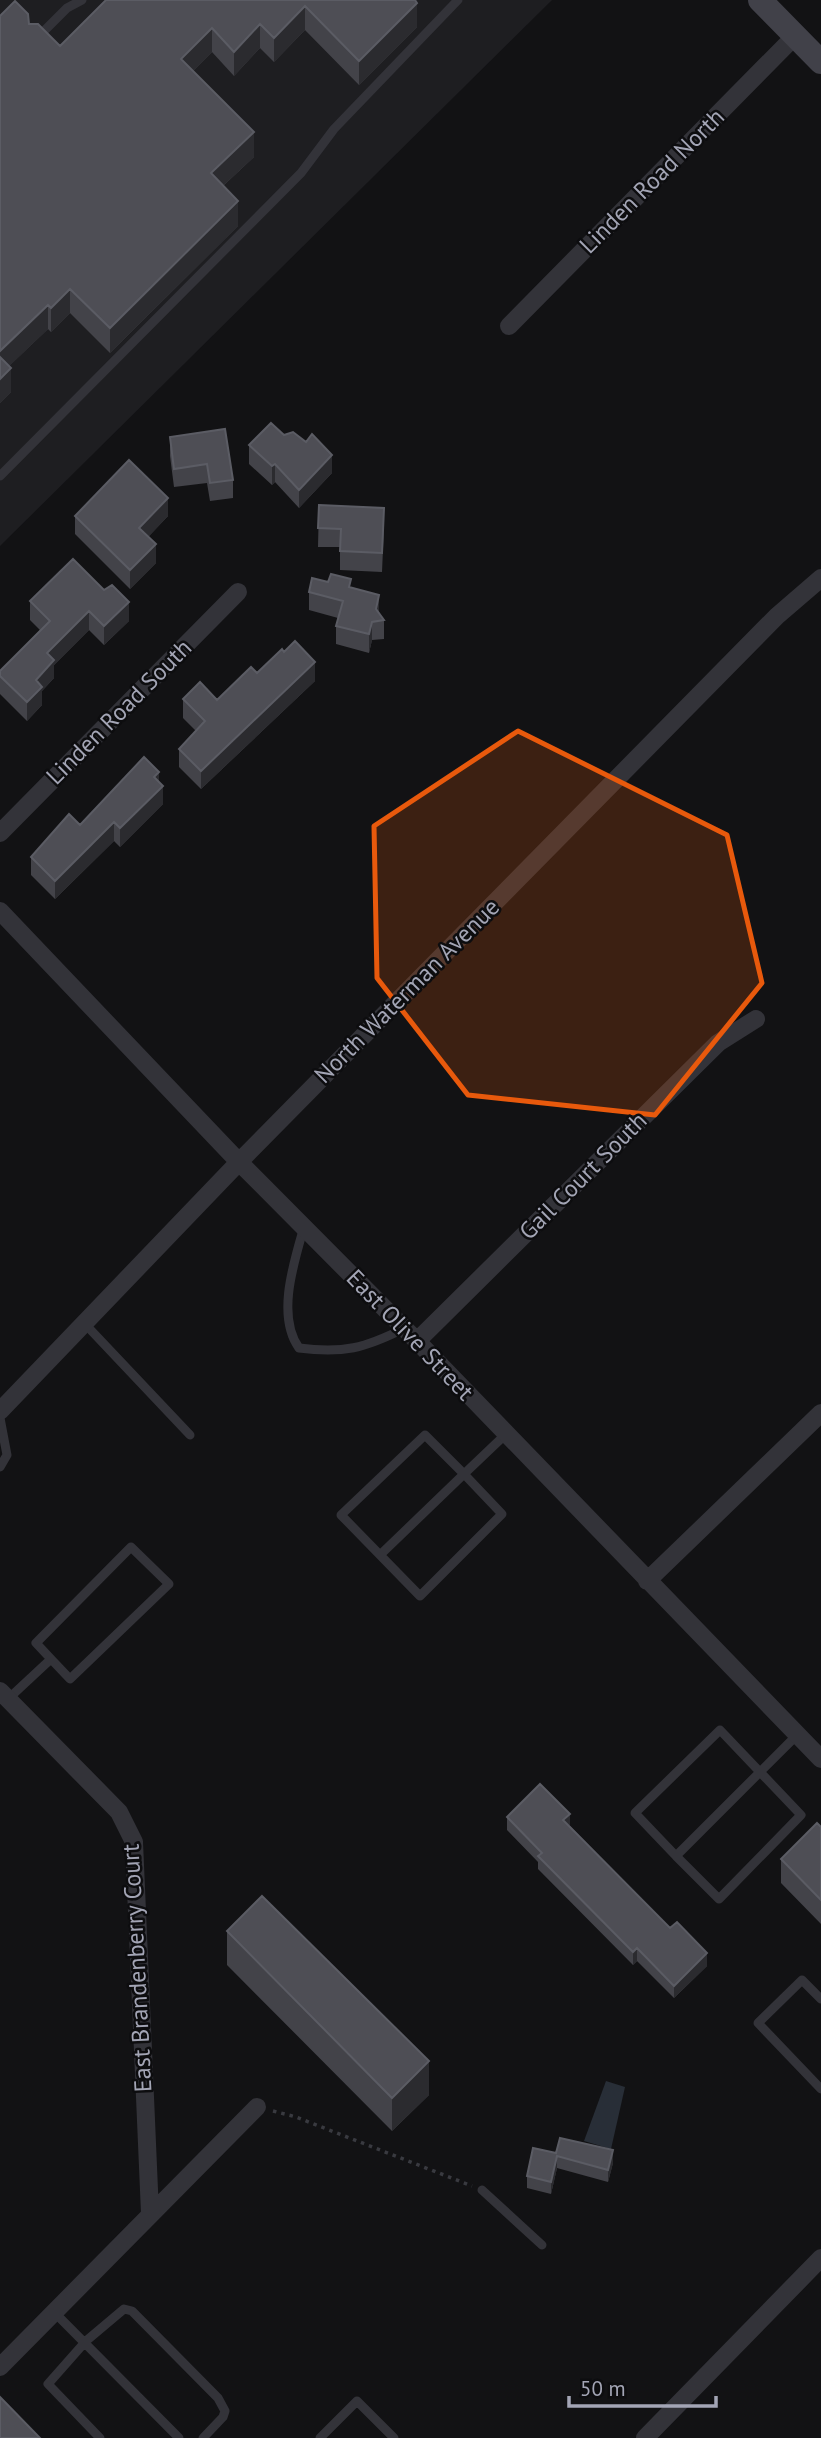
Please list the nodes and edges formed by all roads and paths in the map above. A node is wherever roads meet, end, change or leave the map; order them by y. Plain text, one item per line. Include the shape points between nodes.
1 (82, 0) edge
2 (458, 0) edge
3 (760, 0) edge
4 (795, 36) junction
5 (33, 43) edge
6 (821, 62) edge
7 (509, 326) dead end
8 (0, 475) edge
9 (821, 578) edge
10 (238, 592) dead end
11 (0, 833) edge
12 (0, 911) edge
13 (755, 1019) dead end
14 (239, 1162) junction
15 (304, 1227) junction
16 (86, 1325) junction
17 (411, 1335) junction
18 (0, 1411) edge
19 (821, 1413) edge
20 (0, 1418) edge
21 (506, 1434) junction
22 (190, 1435) dead end
23 (0, 1467) edge
24 (464, 1474) junction
25 (380, 1555) junction
26 (647, 1581) junction
27 (51, 1659) junction
28 (4, 1695) edge
29 (797, 1735) junction
30 (821, 1759) edge
31 (761, 1771) junction
32 (676, 1856) junction
33 (821, 1999) edge
34 (821, 2089) edge
35 (257, 2107) joint
36 (482, 2190) joint
37 (150, 2213) junction
38 (542, 2245) dead end
39 (821, 2258) edge
40 (54, 2312) junction
41 (86, 2341) junction
42 (0, 2367) edge
43 (100, 2438) edge
44 (179, 2438) edge
45 (203, 2438) edge
46 (320, 2438) edge
47 (394, 2438) edge
48 (645, 2438) edge

1 - 5 lane via 67,8
2 - 8 lane via 334,129 300,173
3 - 4 street
4 - 6 street
4 - 7 street, Linden Road North
9 - 14 street, North Waterman Avenue via 777,616
10 - 11 street, Linden Road South
12 - 14 street, East Olive Street
13 - 17 street, Gail Court South via 718,1043
14 - 15 street, East Olive Street
14 - 16 street, North Waterman Avenue
15 - 17 street, East Olive Street
15 - 17 lane via 292,1268 289,1310 291,1336 299,1348 329,1352
16 - 18 street, North Waterman Avenue
16 - 22 lane
17 - 21 street, East Olive Street
19 - 26 street
20 - 23 lane via 7,1455
21 - 24 lane
21 - 26 street, East Olive Street
24 - 25 lane
24 - 25 lane via 425,1435 406,1452 341,1515
24 - 25 lane via 502,1514 420,1596
26 - 29 street, East Olive Street
27 - 27 lane via 36,1643 131,1547 169,1584 70,1679
27 - 28 lane
28 - 37 street, East Brandenberry Court via 119,1812 134,1842
29 - 30 street, East Olive Street
29 - 31 lane
31 - 32 lane
31 - 32 lane via 720,1730 635,1813
31 - 32 lane via 801,1815 719,1899
33 - 34 lane via 802,1980 758,2023
35 - 36 path via 296,2117
35 - 37 street
36 - 38 lane
37 - 40 street
39 - 48 street
40 - 41 lane
40 - 42 street
41 - 43 lane via 48,2384
41 - 44 lane
41 - 45 lane via 124,2309 132,2311 218,2398 223,2417
46 - 47 lane via 356,2401

